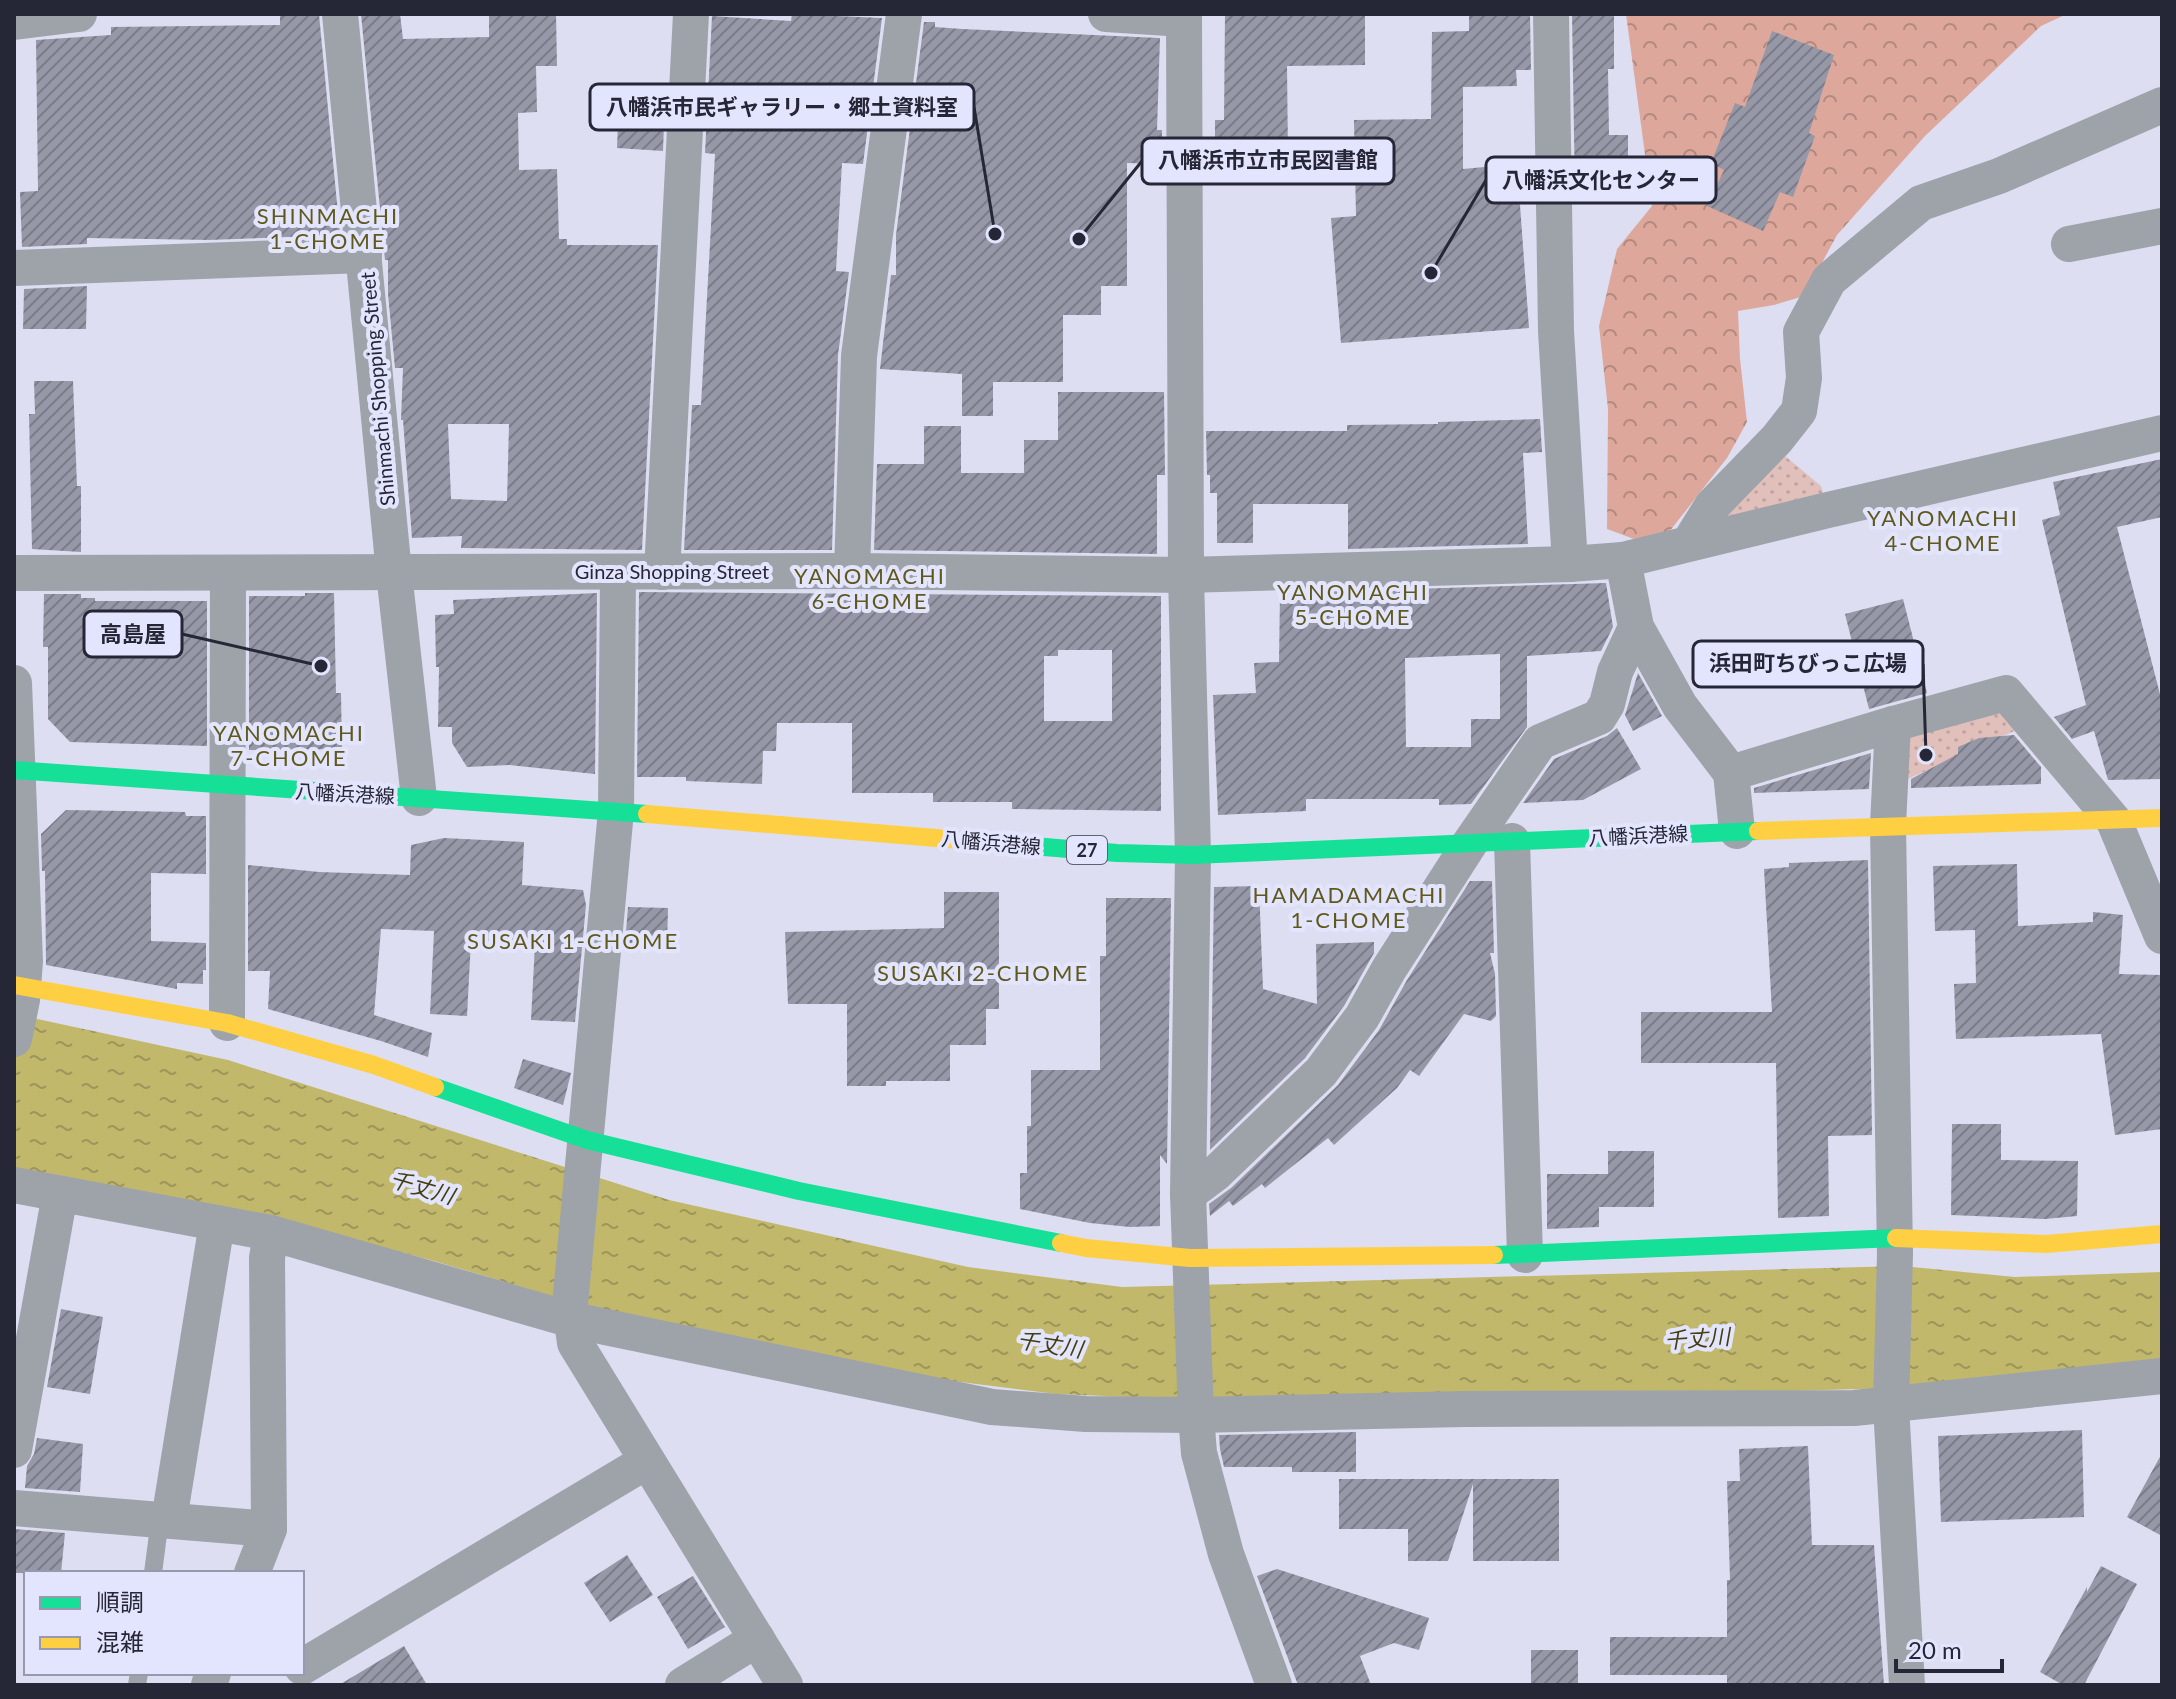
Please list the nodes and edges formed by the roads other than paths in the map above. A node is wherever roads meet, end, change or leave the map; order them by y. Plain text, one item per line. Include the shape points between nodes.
1 (79, 14) edge
2 (340, 14) edge
3 (691, 14) edge
4 (904, 14) edge
5 (1106, 14) edge
6 (1551, 14) edge
7 (1184, 17) edge
8 (14, 22) edge
9 (2162, 105) edge
10 (2162, 226) edge
11 (2069, 244) dead end
12 (364, 255) junction
13 (14, 268) edge
14 (2162, 433) edge
15 (1689, 543) junction
16 (1623, 560) junction
17 (1570, 564) junction
18 (852, 571) junction
19 (618, 572) junction
20 (662, 572) junction
21 (14, 573) edge
22 (228, 573) junction
23 (394, 573) junction
24 (1186, 575) junction
25 (1636, 627) junction
26 (14, 683) edge
27 (1893, 724) junction
28 (16, 770) edge
29 (1731, 773) junction
30 (228, 786) junction
31 (419, 798) junction
32 (616, 811) junction
33 (2114, 821) junction
34 (2159, 821) edge
35 (1888, 825) junction
36 (1737, 831) junction
37 (1512, 841) junction
38 (1470, 843) junction
39 (1193, 855) junction
40 (2162, 936) edge
41 (20, 991) edge
42 (227, 1023) junction
43 (14, 1039) edge
44 (586, 1146) junction
45 (14, 1185) edge
46 (60, 1194) junction
47 (1188, 1194) junction
48 (217, 1223) junction
49 (271, 1233) junction
50 (2162, 1234) edge
51 (1895, 1246) junction
52 (1525, 1255) junction
53 (1190, 1267) junction
54 (571, 1312) junction
55 (2162, 1376) edge
56 (1892, 1402) junction
57 (1195, 1407) junction
58 (14, 1450) edge
59 (647, 1461) junction
60 (14, 1508) edge
61 (165, 1520) junction
62 (269, 1529) junction
63 (153, 1571) edge
64 (253, 1571) edge
65 (757, 1639) junction
66 (304, 1666) edge
67 (683, 1685) edge
68 (785, 1685) edge
69 (1274, 1685) edge
70 (1907, 1685) edge

1 - 8 street
2 - 12 street, Shinmachi Shopping Street
3 - 20 street
4 - 18 street via 859,356
5 - 7 street
6 - 17 street via 1556,331
7 - 24 street
9 - 15 street via 1999,176 1921,203 1829,280 1801,332 1804,378 1799,411 1712,506
10 - 11 street
12 - 13 street
12 - 23 street, Shinmachi Shopping Street
14 - 15 street, Ginza Shopping Street
15 - 16 street, Ginza Shopping Street
16 - 17 street, Ginza Shopping Street
16 - 25 street
17 - 24 street, Ginza Shopping Street
18 - 20 street, Ginza Shopping Street
18 - 24 street, Ginza Shopping Street
19 - 20 street, Ginza Shopping Street
19 - 23 street, Ginza Shopping Street
19 - 32 street
21 - 22 street, Ginza Shopping Street
22 - 23 street, Ginza Shopping Street
22 - 30 street
23 - 31 street, Shinmachi Shopping Street
24 - 39 street
25 - 29 street via 1680,706
25 - 38 street via 1599,717 1540,742
26 - 28 street
27 - 29 street
27 - 33 street via 2006,693
27 - 35 street
28 - 30 street, 八幡浜港線 / 27
28 - 41 street
29 - 36 street
30 - 31 street, 八幡浜港線 / 27
30 - 42 street
31 - 32 street, 八幡浜港線 / 27
32 - 39 street, 八幡浜港線 / 27
32 - 44 street
33 - 34 street, 八幡浜港線 / 27
33 - 35 street, 八幡浜港線 / 27
33 - 40 street
35 - 36 street, 八幡浜港線 / 27
35 - 51 street
36 - 37 street, 八幡浜港線 / 27
37 - 38 street, 八幡浜港線 / 27
37 - 52 street
38 - 39 street, 八幡浜港線 / 27
38 - 47 street via 1362,1017 1321,1072
39 - 47 street
41 - 42 street
41 - 43 street
42 - 44 street via 374,1065
44 - 53 street
44 - 54 street
45 - 46 street
46 - 48 street
46 - 58 street
47 - 53 street
48 - 49 street
48 - 61 street
49 - 54 street
49 - 62 street
50 - 51 street via 2046,1244
51 - 52 street
51 - 56 street
52 - 53 street
53 - 57 street
54 - 57 street via 992,1407 1086,1414
54 - 59 street via 575,1343
55 - 56 street
56 - 57 street
56 - 70 street
57 - 69 street via 1199,1453 1226,1554
59 - 65 street
59 - 66 street
60 - 61 street
61 - 62 street
61 - 63 lane
62 - 64 street
65 - 67 street
65 - 68 street

